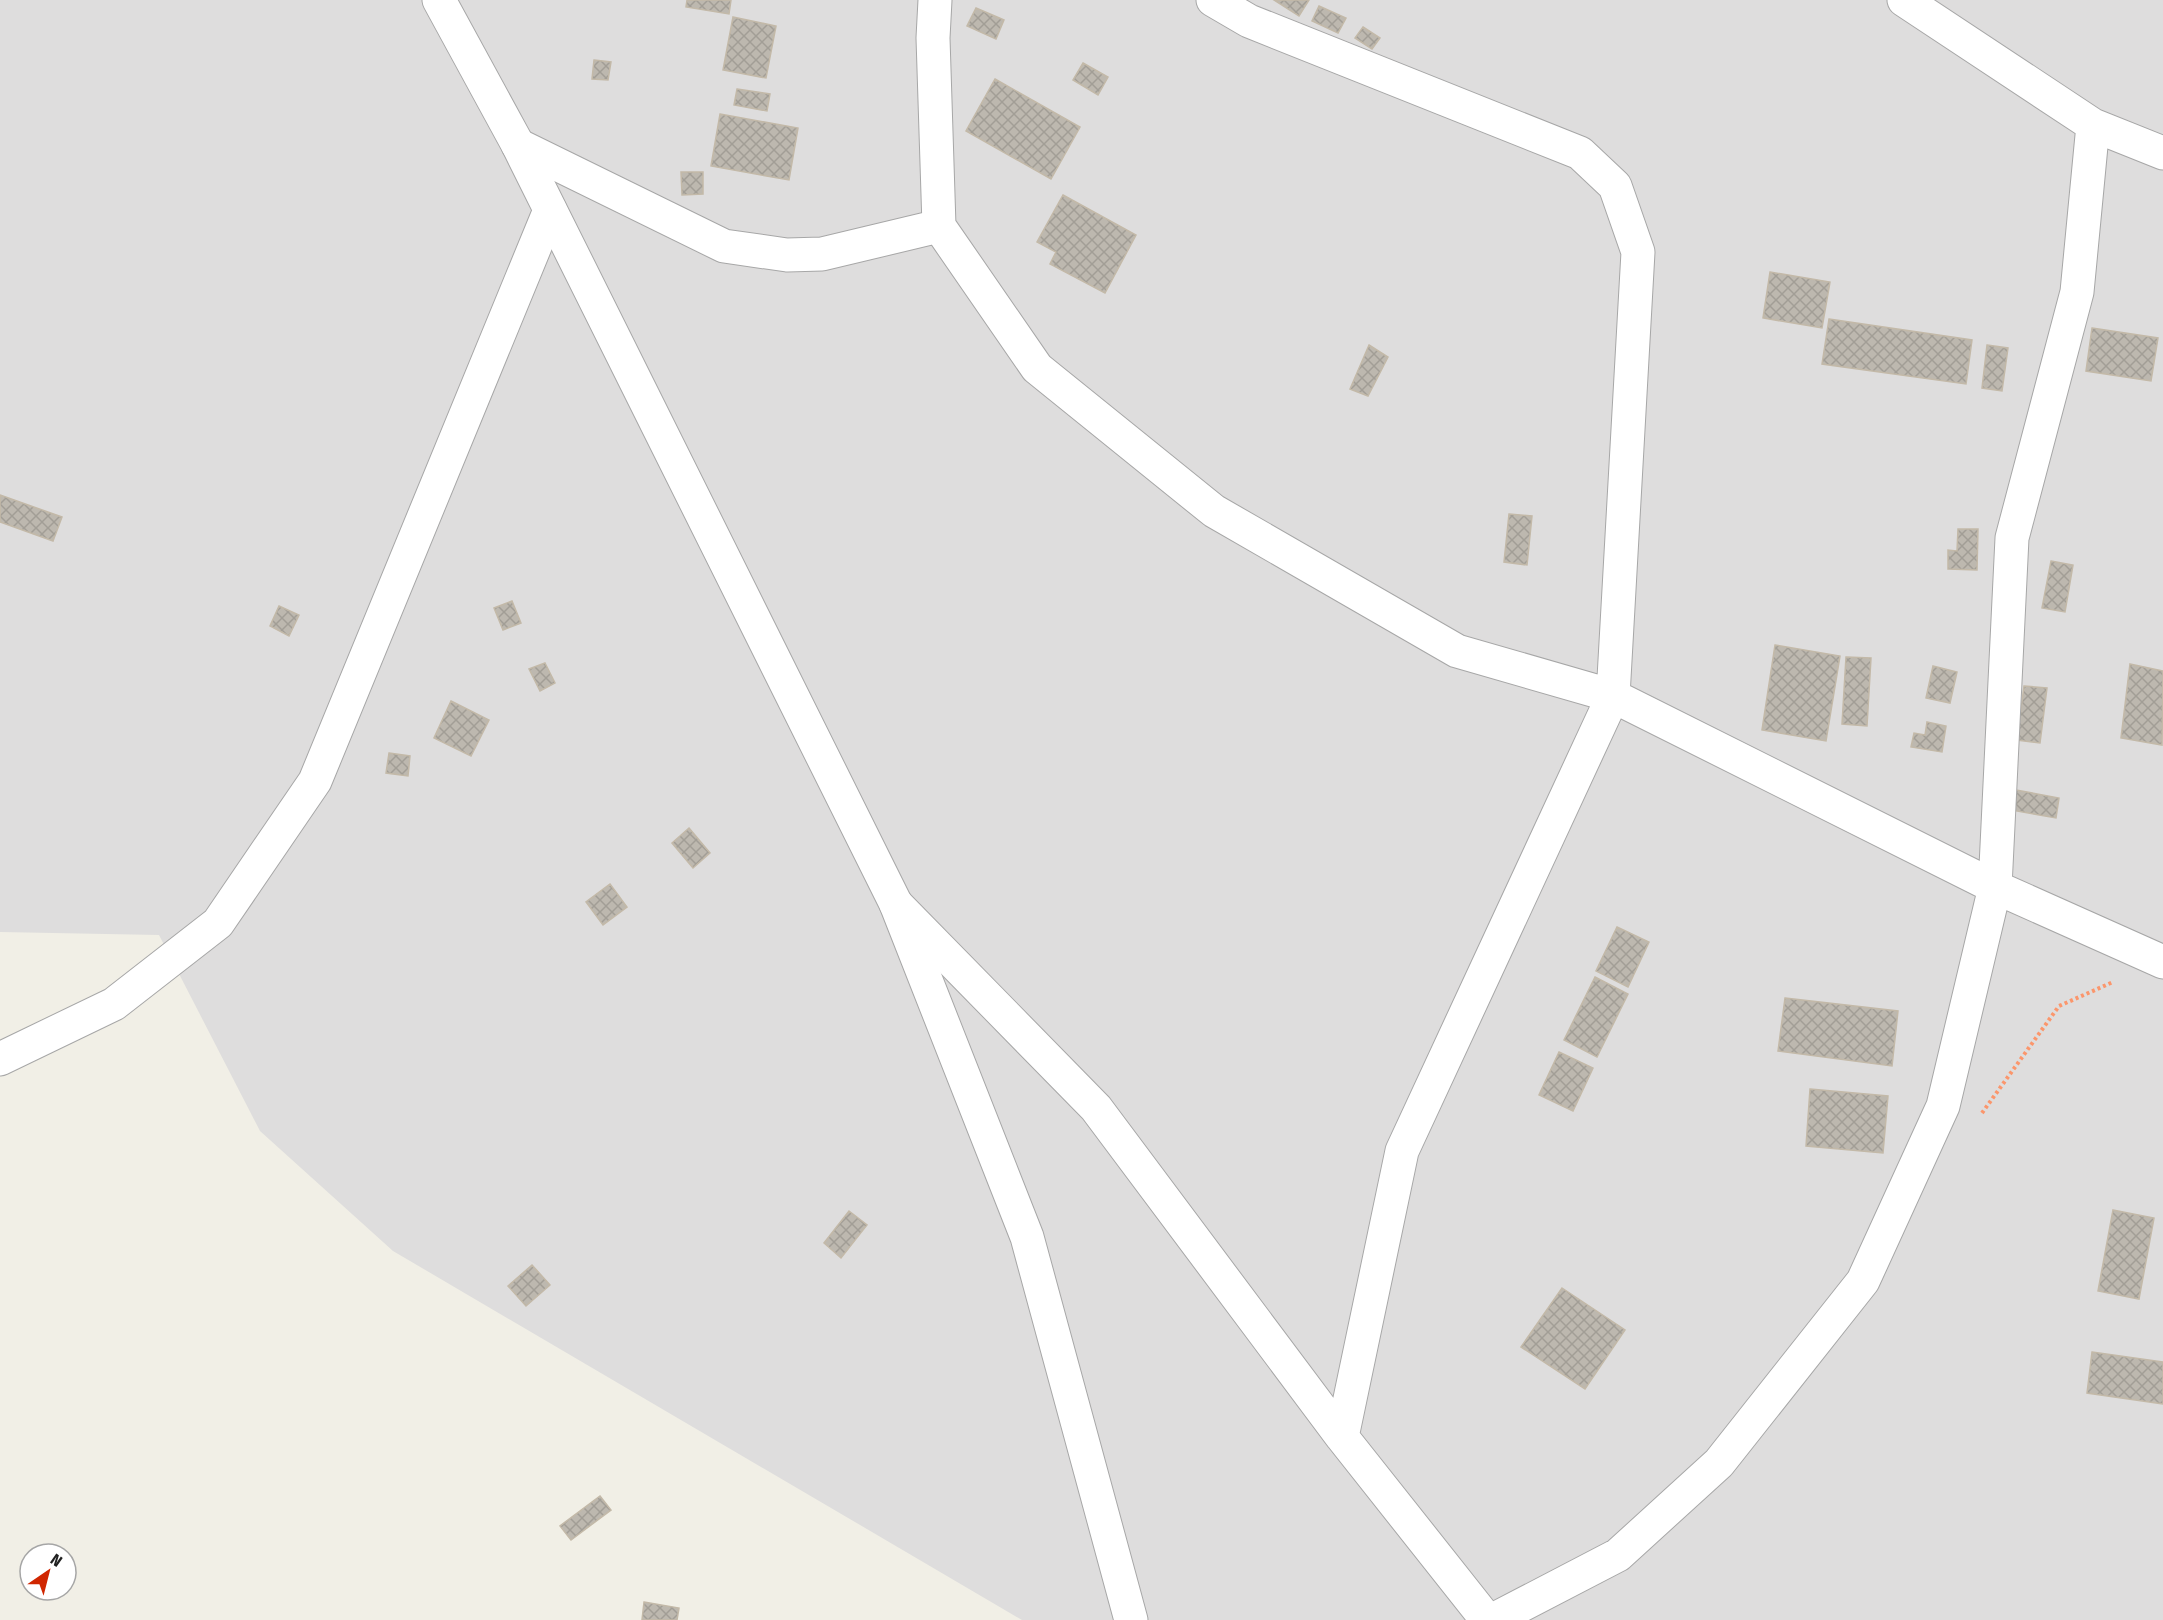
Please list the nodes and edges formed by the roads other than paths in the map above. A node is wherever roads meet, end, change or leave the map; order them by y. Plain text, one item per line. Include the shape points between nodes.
1 (439, 0) edge
2 (935, 0) edge
3 (1213, 0) edge
4 (1904, 0) edge
5 (2093, 125) junction
6 (518, 145) junction
7 (2163, 153) edge
8 (550, 210) junction
9 (939, 225) junction
10 (1613, 696) junction
11 (1995, 887) junction
12 (896, 904) junction
13 (2163, 962) edge
14 (0, 1059) edge
15 (1342, 1437) junction
16 (1131, 1620) edge
17 (1487, 1620) edge
18 (1493, 1620) edge

1 - 6 street
2 - 9 street
3 - 10 street via 1249,21 1580,153 1615,186 1638,252
4 - 5 street
5 - 7 street
5 - 11 street via 2077,292 2012,538
6 - 8 street
6 - 9 street via 724,246 787,255 822,254
8 - 12 street
8 - 14 street via 315,781 218,923 114,1004
9 - 10 street via 1037,368 1214,511 1457,651
10 - 11 street
10 - 15 street via 1402,1151
11 - 13 street
11 - 18 street via 1943,1106 1863,1281 1719,1463 1702,1479 1618,1555
12 - 15 street via 1096,1108
12 - 16 street via 1027,1237
15 - 17 street

